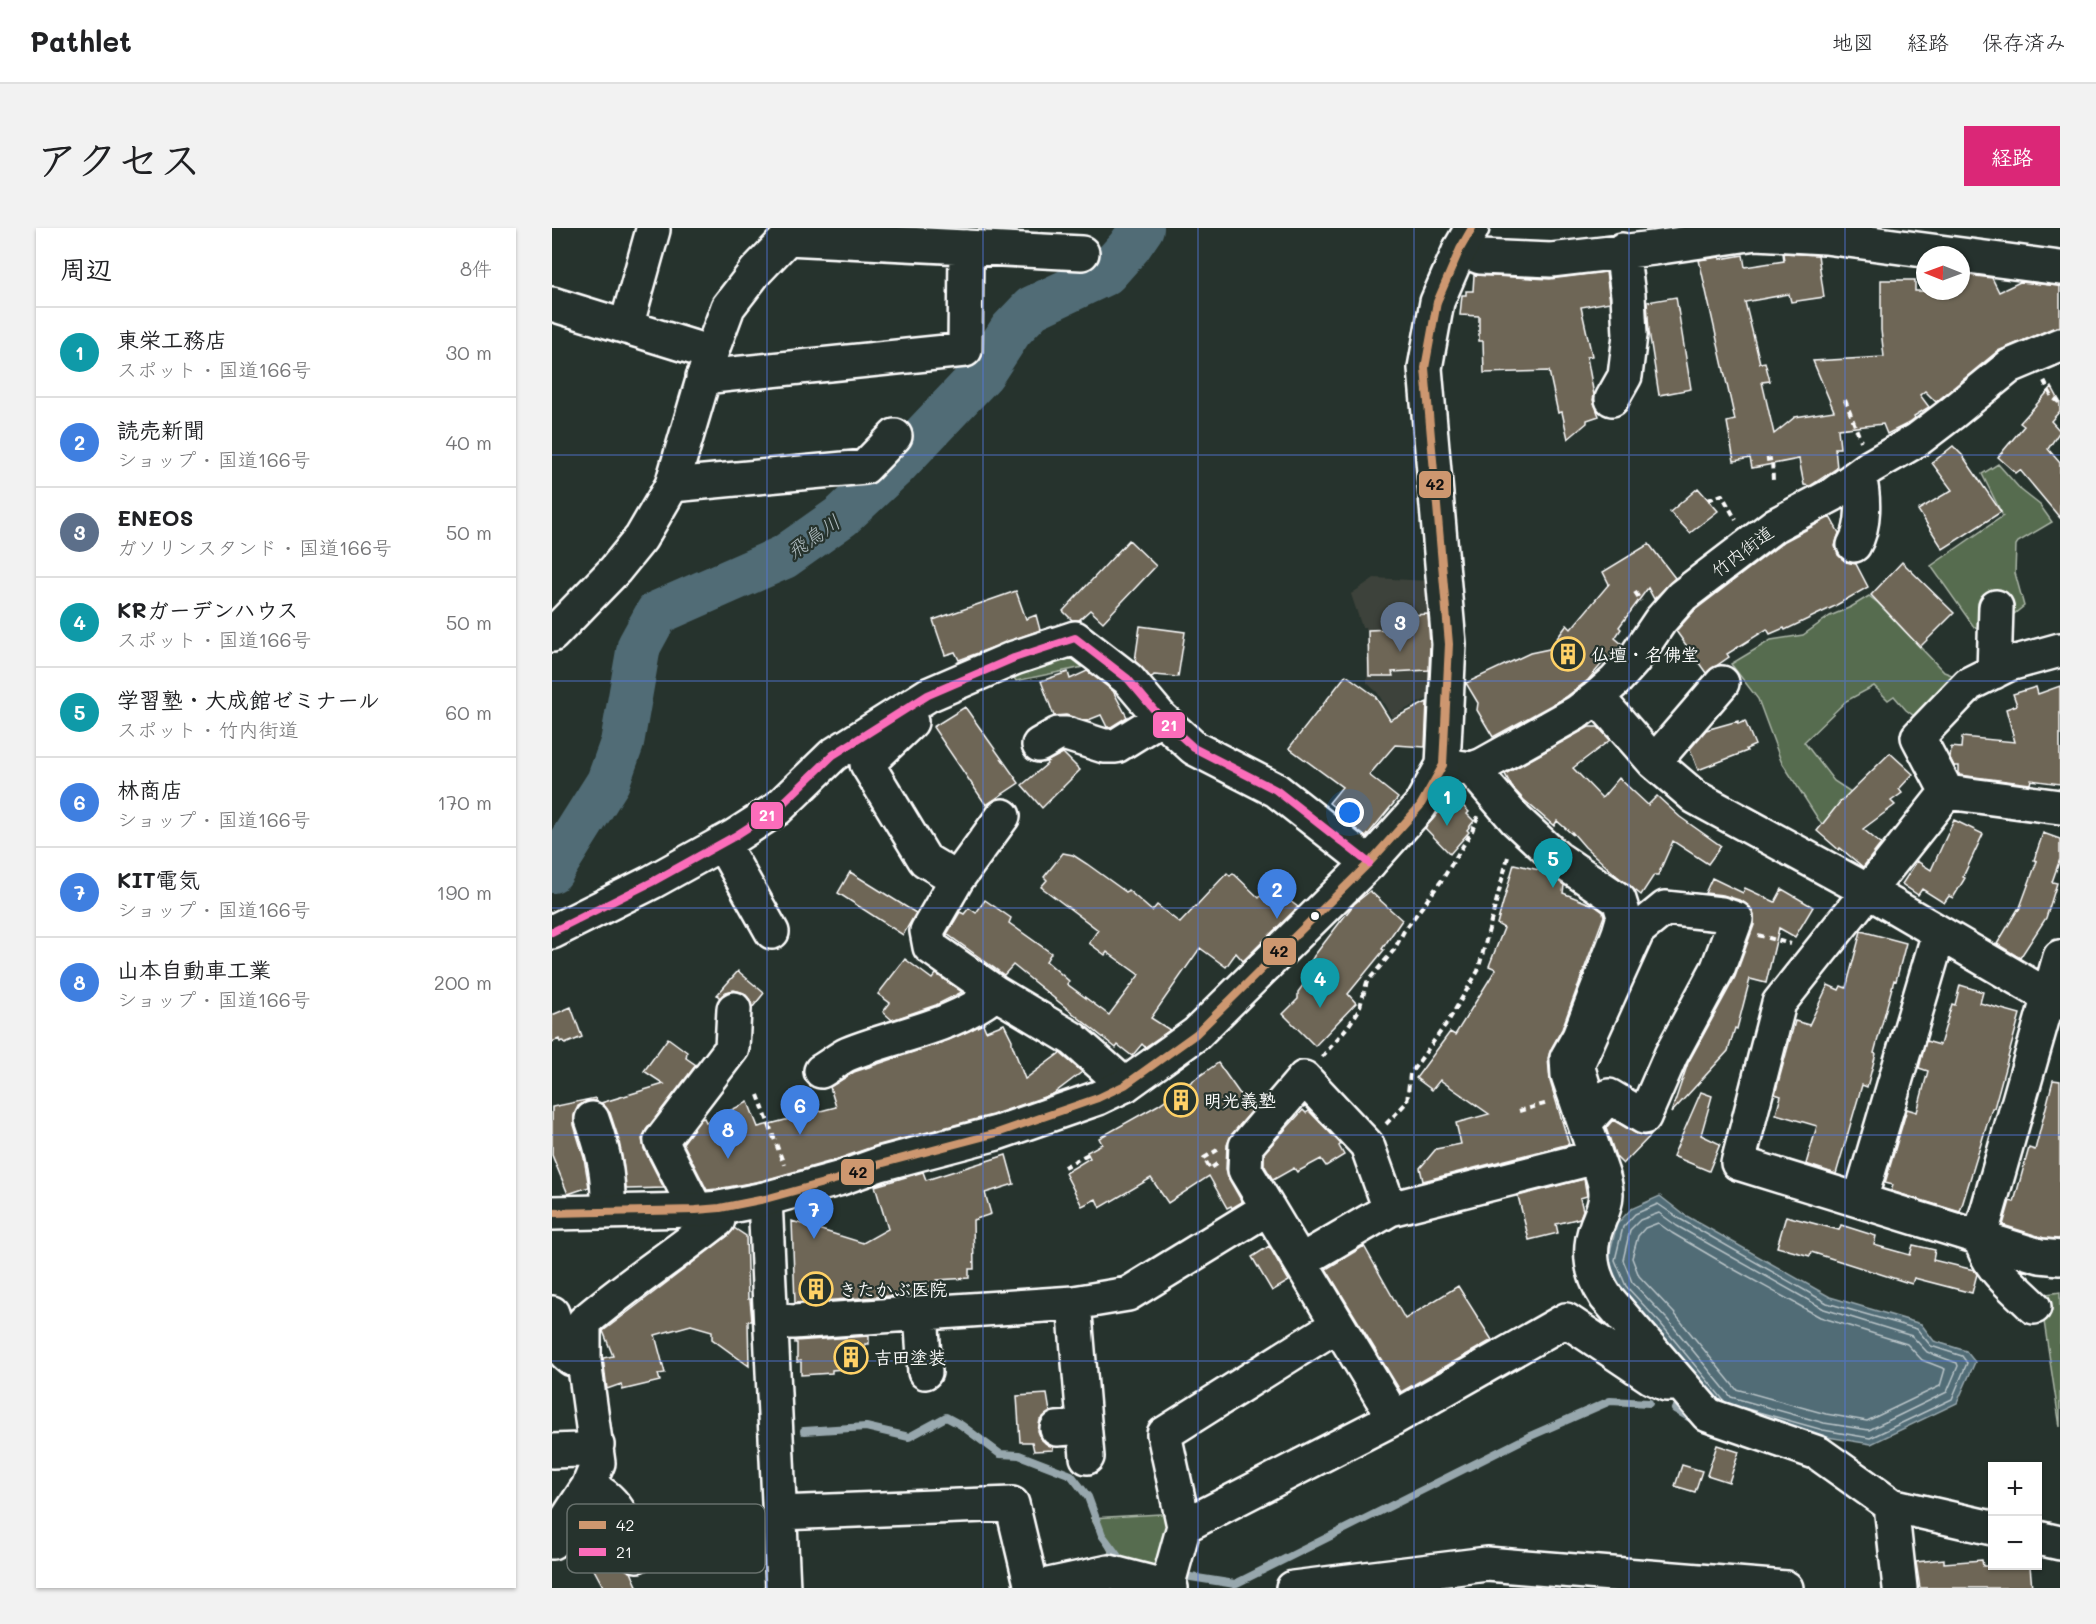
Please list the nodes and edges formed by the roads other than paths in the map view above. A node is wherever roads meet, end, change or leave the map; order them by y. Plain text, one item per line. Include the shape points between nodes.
1 (653, 230) dead end
2 (792, 233) edge
3 (1466, 239) edge
4 (966, 247) junction
5 (1622, 250) junction
6 (1082, 253) dead end
7 (2060, 268) edge
8 (552, 304) edge
9 (626, 327) junction
10 (2060, 345) edge
11 (707, 365) junction
12 (1612, 399) dead end
13 (895, 436) dead end
14 (1865, 472) junction
15 (672, 484) junction
16 (1854, 545) dead end
17 (1996, 607) dead end
18 (552, 635) edge
19 (2060, 650) edge
20 (1994, 672) junction
21 (1722, 683) dead end
22 (942, 689) junction
23 (1598, 697) junction
24 (1161, 718) junction
25 (1039, 745) dead end
26 (1654, 762) junction
27 (1457, 767) junction
28 (1947, 792) junction
29 (2060, 807) edge
30 (1004, 816) dead end
31 (722, 843) junction
32 (1369, 863) junction
33 (957, 879) junction
34 (1868, 891) junction
35 (1732, 927) joint
36 (552, 932) edge
37 (772, 932) dead end
38 (1939, 933) junction
39 (2060, 957) edge
40 (996, 993) junction
41 (2054, 999) edge
42 (734, 1009) dead end
43 (821, 1071) dead end
44 (1125, 1085) junction
45 (592, 1119) dead end
46 (1596, 1157) junction
47 (779, 1195) junction
48 (1860, 1200) junction
49 (1268, 1208) junction
50 (708, 1209) junction
51 (1390, 1209) junction
52 (608, 1211) junction
53 (552, 1213) edge
54 (1980, 1237) junction
55 (2060, 1258) edge
56 (1300, 1261) junction
57 (1074, 1303) junction
58 (2034, 1306) dead end
59 (552, 1313) edge
60 (921, 1313) junction
61 (771, 1320) junction
62 (1337, 1325) junction
63 (584, 1361) junction
64 (924, 1372) dead end
65 (1681, 1384) junction
66 (1394, 1418) junction
67 (1076, 1438) dead end
68 (597, 1445) junction
69 (552, 1451) edge
70 (588, 1487) junction
71 (577, 1504) edge
72 (614, 1504) edge
73 (1891, 1505) junction
74 (779, 1513) junction
75 (567, 1519) edge
76 (1988, 1527) edge
77 (2042, 1539) edge
78 (552, 1542) edge
79 (2060, 1543) edge
80 (1175, 1565) edge
81 (783, 1588) edge
82 (1034, 1588) edge
83 (1293, 1588) edge
84 (1786, 1588) edge
85 (1899, 1588) edge

1 - 9 main road
2 - 4 main road
2 - 11 main road via 728,307
3 - 5 main road via 1480,257 1521,260
3 - 27 main road via 1437,302 1425,368
4 - 6 main road
4 - 11 main road via 965,350
5 - 7 main road via 1756,233 1825,237
5 - 12 main road via 1630,335 1625,376
8 - 9 main road
9 - 11 main road
10 - 14 main road, 竹内街道 via 2010,366 1917,440
11 - 15 main road
13 - 15 main road via 865,467
14 - 16 main road
14 - 23 main road, 竹内街道 via 1832,495 1775,525 1682,596 1627,668
15 - 18 main road via 641,538
17 - 20 main road
19 - 20 main road
20 - 28 main road via 1969,684 1918,737
21 - 26 main road
22 - 24 main road via 1014,658 1075,638 1128,679
22 - 31 main road via 833,755 777,809
22 - 33 main road via 867,764 925,860
23 - 26 main road
23 - 27 main road, 竹内街道 via 1483,765
24 - 25 main road via 1116,746 1066,734 1058,734
24 - 32 main road via 1194,748 1276,790
26 - 34 main road via 1695,797
27 - 32 main road
27 - 46 main road via 1492,794 1557,858 1619,900 1624,916 1619,933 1567,1058 1568,1075
28 - 29 main road
28 - 34 main road
30 - 33 main road
31 - 36 main road
31 - 37 main road
32 - 44 main road via 1196,1034
33 - 40 main road via 927,931 930,947
34 - 38 main road
34 - 48 main road via 1779,1003 1738,1163
35 - 35 main road via 1718,968 1671,1055 1644,1117 1609,1096 1592,1114 1577,1065 1638,930 1665,908 1721,914 1736,919
38 - 41 main road
38 - 48 main road
39 - 41 main road
40 - 43 main road via 977,1008 847,1055
40 - 44 main road via 1073,1039
41 - 54 main road
42 - 50 main road via 732,1048 661,1140
44 - 47 main road via 997,1133
45 - 52 main road via 609,1184
46 - 51 main road
46 - 65 main road via 1606,1196 1592,1242 1595,1278 1606,1297
47 - 50 main road
47 - 61 main road
48 - 54 main road
49 - 51 main road via 1245,1170 1246,1146 1304,1078 1367,1145
49 - 56 main road
49 - 57 main road via 1128,1294
50 - 52 main road
50 - 63 main road via 718,1220 584,1322
51 - 56 main road
52 - 53 main road
54 - 55 main road via 2040,1256
54 - 58 main road via 1984,1254 1995,1269
56 - 62 main road
57 - 60 main road
57 - 67 main road
59 - 63 main road via 565,1353
60 - 61 main road via 793,1322
60 - 64 main road
61 - 74 main road
62 - 66 main road
62 - 80 main road via 1164,1434
63 - 68 main road
65 - 66 main road via 1666,1384 1651,1377 1566,1320
65 - 73 main road via 1708,1416 1818,1453
66 - 80 main road
68 - 69 main road
68 - 70 main road via 598,1463
70 - 71 main road
70 - 72 main road via 598,1490
73 - 76 main road
73 - 85 main road
74 - 81 main road
74 - 82 main road via 1012,1504
75 - 78 main road
77 - 79 main road
80 - 82 main road via 1109,1572
83 - 84 main road via 1487,1564

